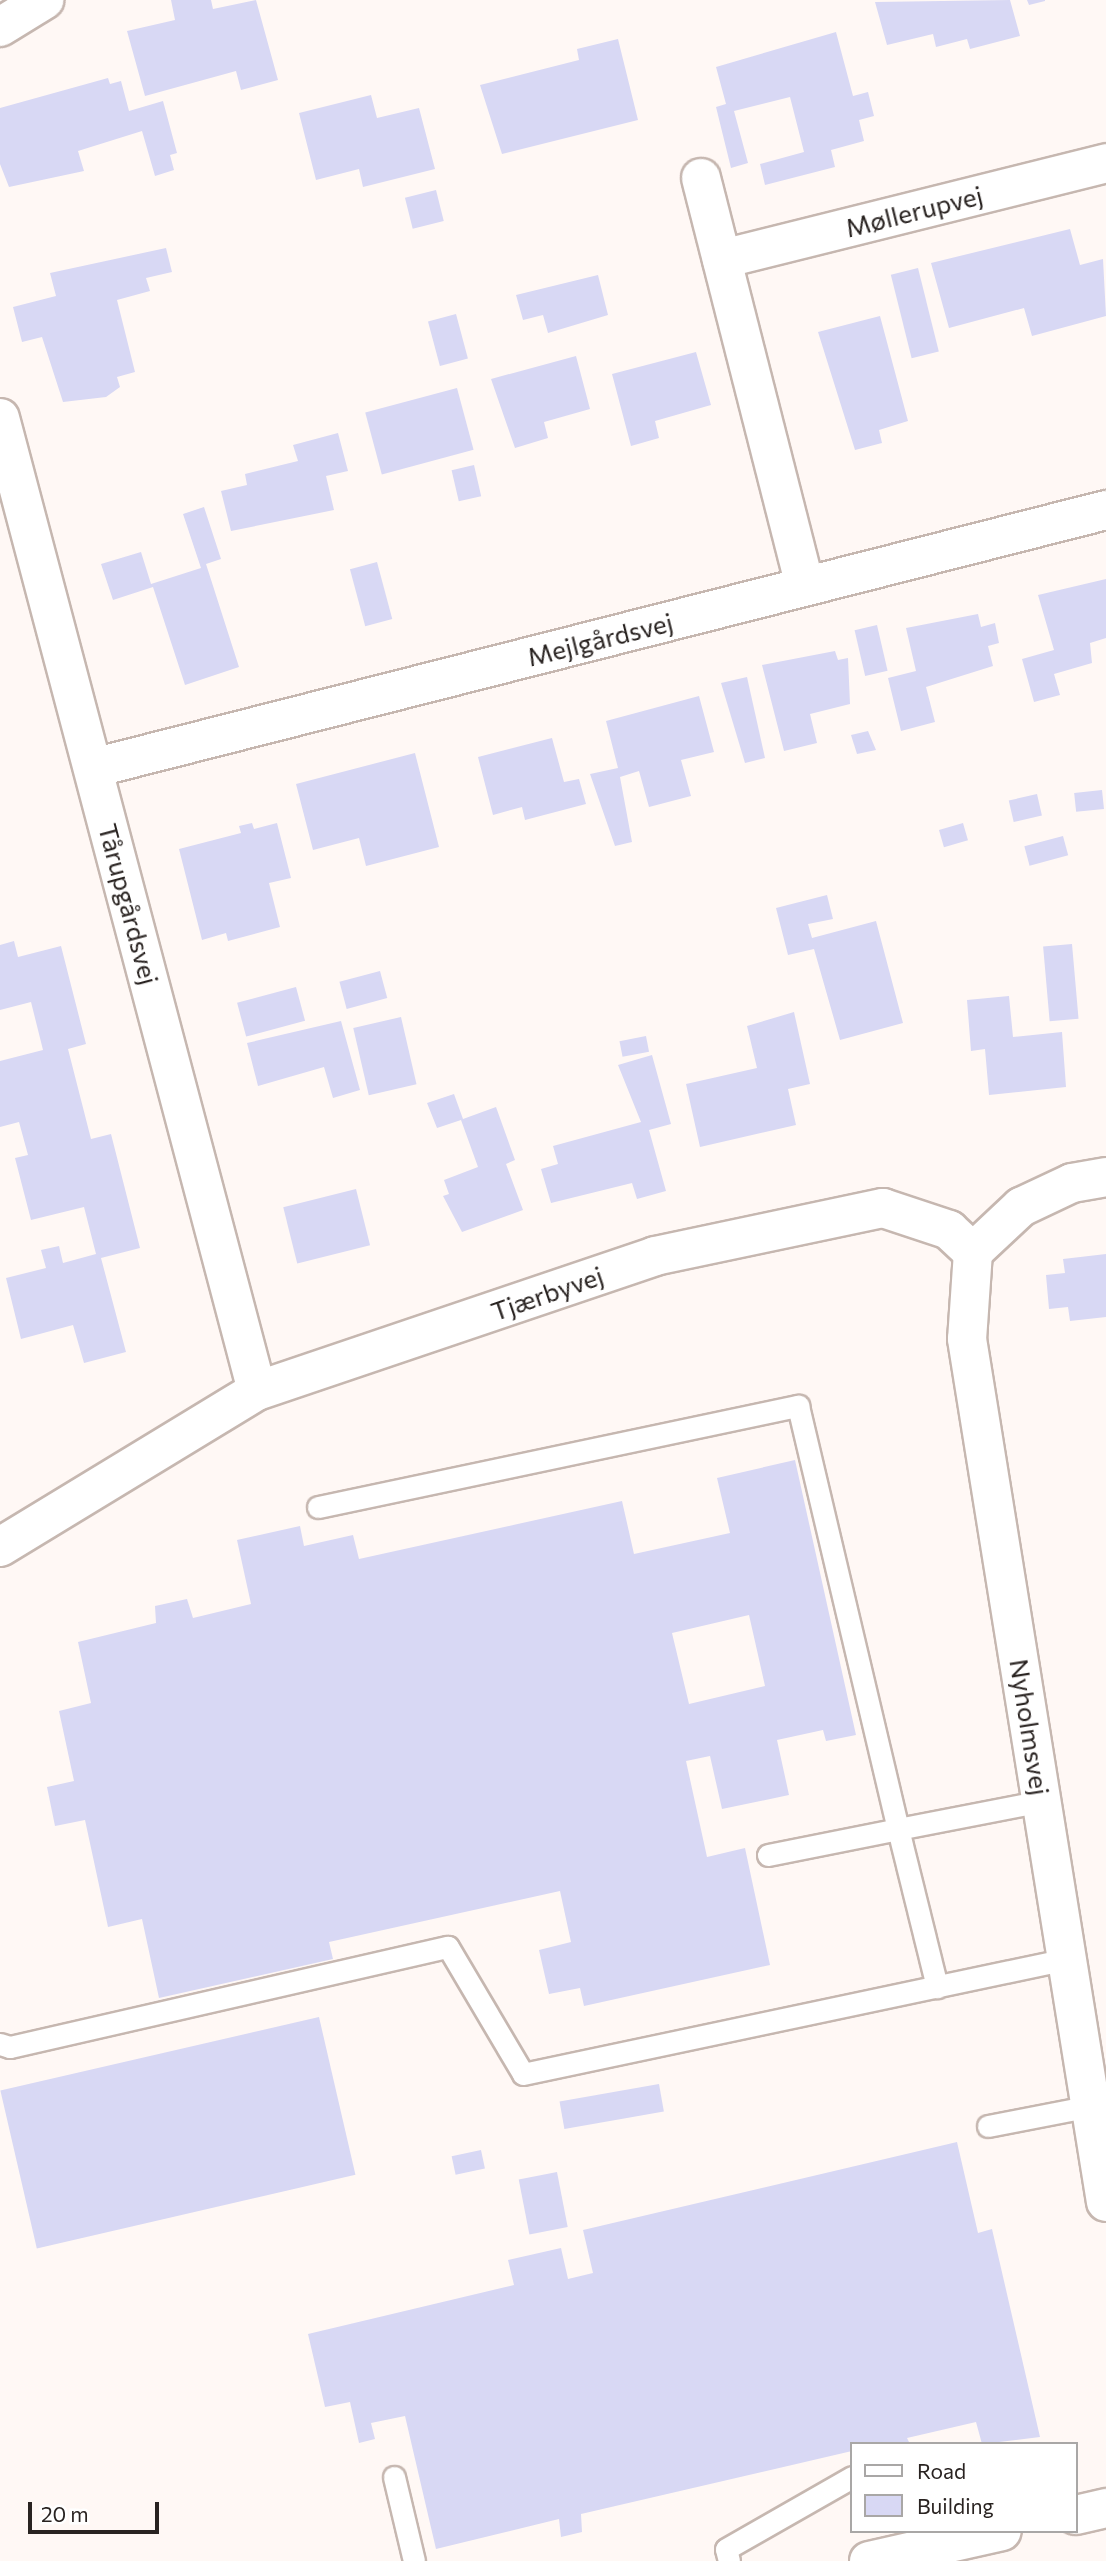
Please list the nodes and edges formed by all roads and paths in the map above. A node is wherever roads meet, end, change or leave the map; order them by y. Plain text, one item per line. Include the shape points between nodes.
1 (44, 0) edge
2 (0, 27) edge
3 (1106, 163) edge
4 (701, 178) dead end
5 (722, 260) junction
6 (0, 418) edge
7 (1106, 510) edge
8 (805, 586) junction
9 (93, 768) junction
10 (1106, 1177) edge
11 (974, 1251) junction
12 (257, 1391) junction
13 (318, 1507) dead end
14 (0, 1546) edge
15 (1042, 1801) junction
16 (898, 1829) junction
17 (768, 1855) dead end
18 (1067, 1959) junction
19 (937, 1987) junction
20 (0, 2044) edge
21 (1091, 2106) junction
22 (988, 2126) dead end
23 (1106, 2202) edge
24 (394, 2477) dead end
25 (850, 2478) edge
26 (1106, 2508) edge
27 (1078, 2515) edge
28 (990, 2543) edge
29 (414, 2561) edge
30 (729, 2561) edge
31 (869, 2561) edge

1 - 2 street
3 - 5 street, Møllerupvej
4 - 5 street
5 - 8 street
6 - 9 street, Tårupgårdsvej
7 - 8 street, Mejlgårdsvej
8 - 9 street, Mejlgårdsvej
9 - 12 street, Tårupgårdsvej
10 - 11 street via 1072,1183 1021,1207
11 - 12 street, Tjærbyvej via 949,1230 883,1208 655,1256
11 - 15 street, Nyholmsvej via 967,1339
12 - 14 street, Tjærbyvej
13 - 16 lane via 798,1406
15 - 16 lane
15 - 18 street, Nyholmsvej
16 - 17 lane
16 - 19 lane
18 - 19 lane
18 - 21 street, Nyholmsvej
19 - 20 lane via 523,2074 447,1947
21 - 22 lane
21 - 23 street, Nyholmsvej
24 - 29 lane
25 - 30 lane via 726,2549
26 - 27 street
28 - 31 street

